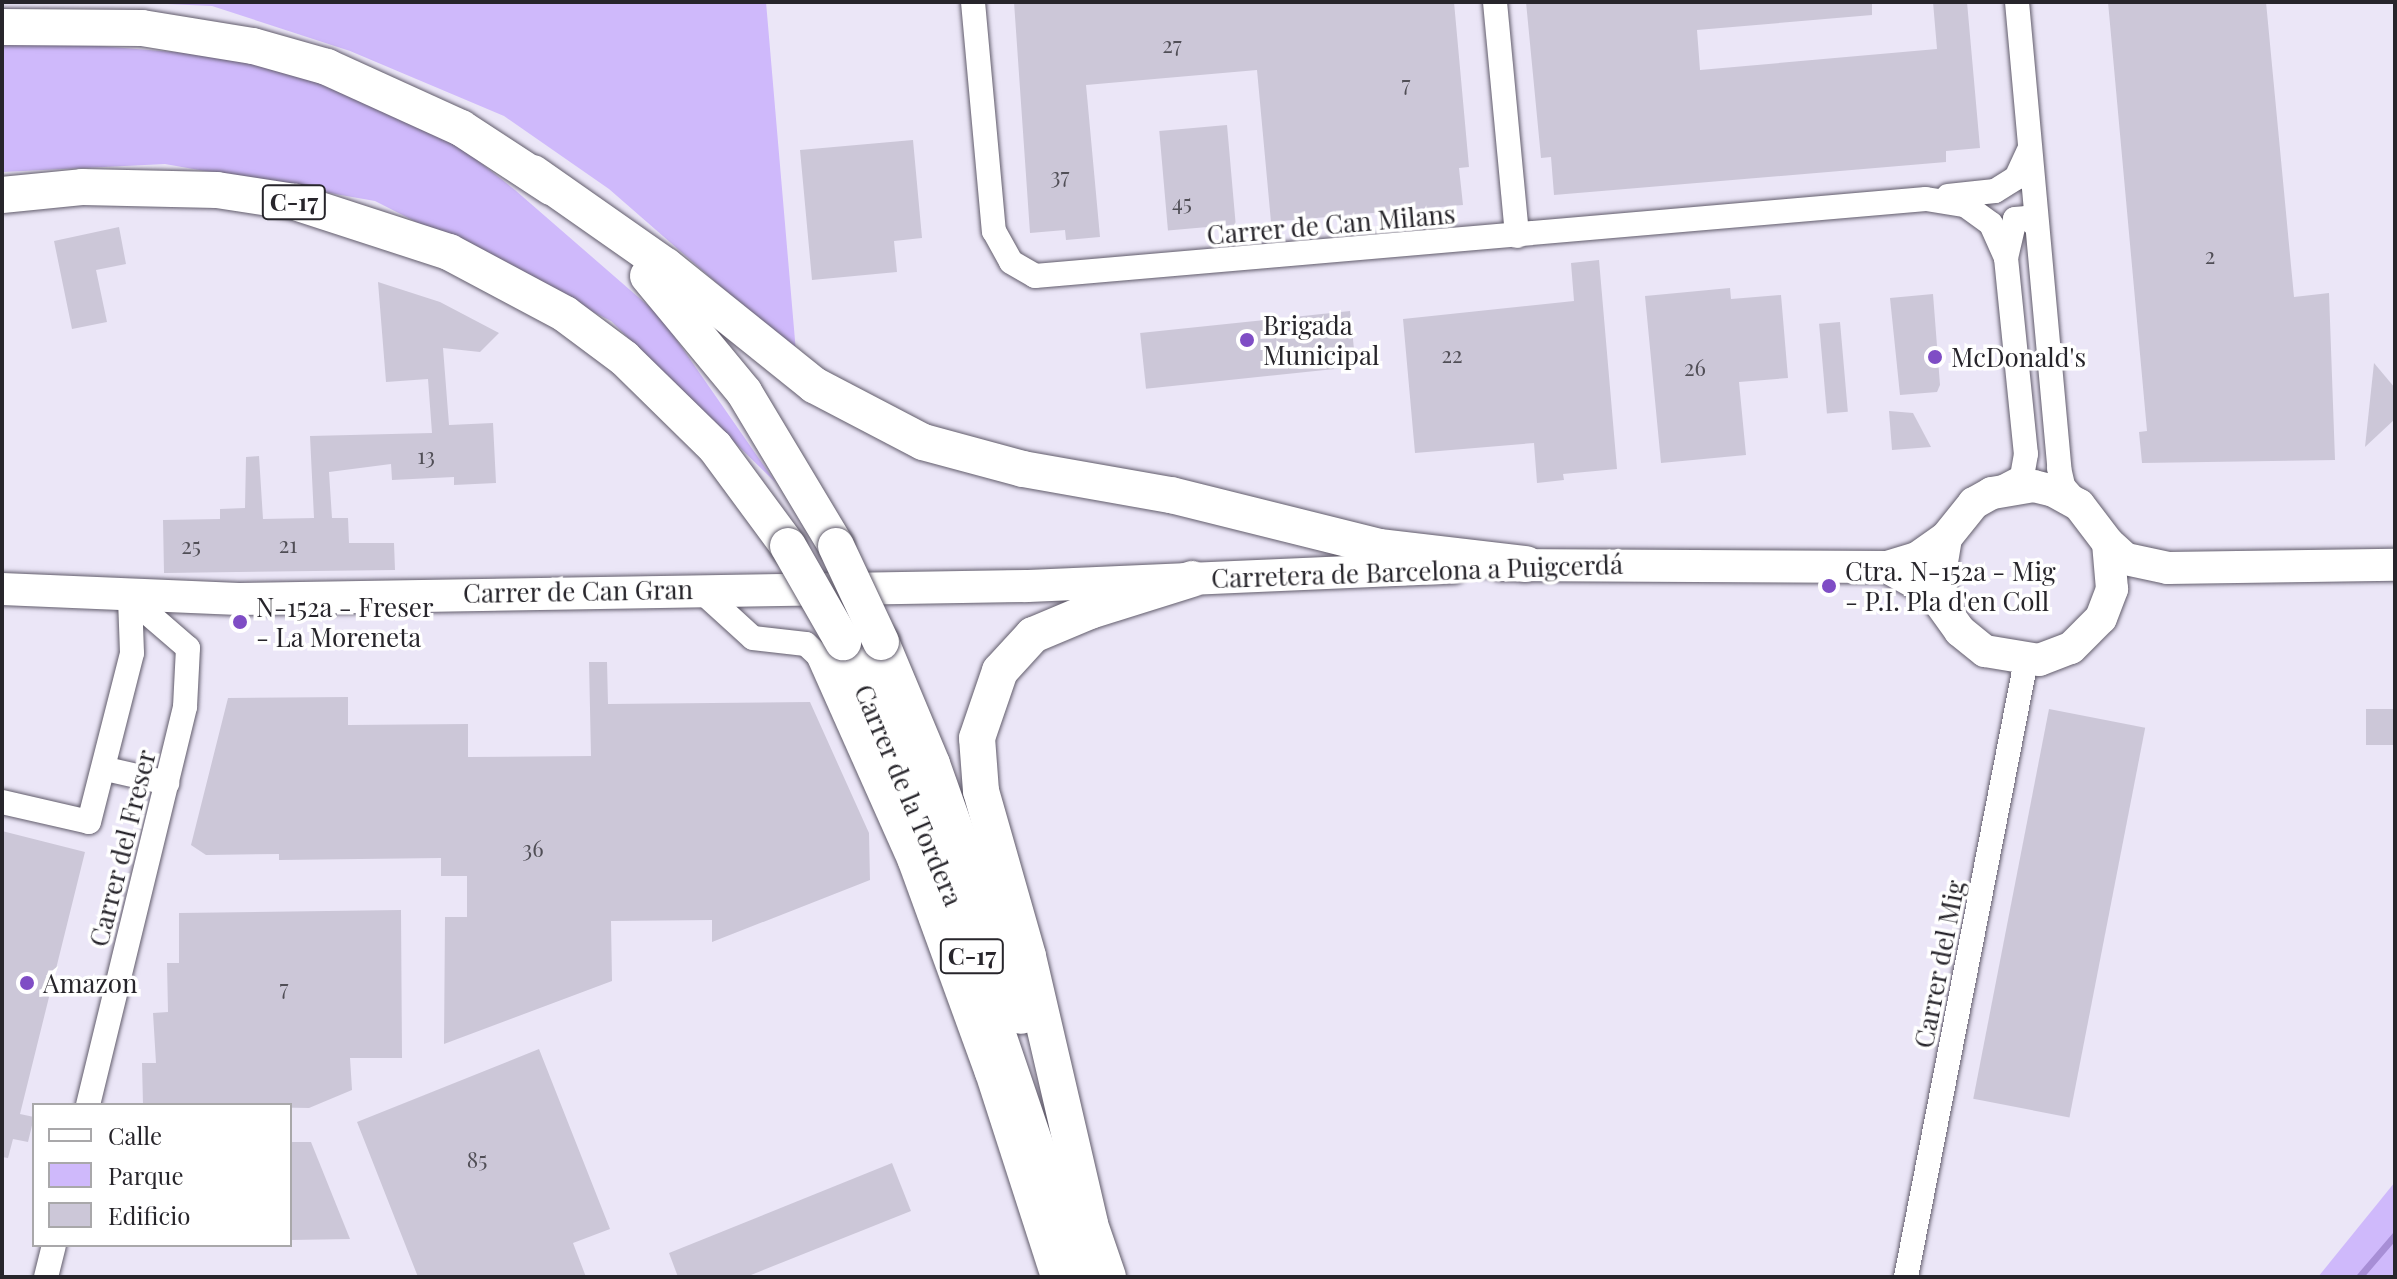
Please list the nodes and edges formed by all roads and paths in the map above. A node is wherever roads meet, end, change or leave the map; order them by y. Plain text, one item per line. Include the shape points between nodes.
1 (973, 2) edge
2 (1495, 2) edge
3 (2017, 2) edge
4 (2, 27) edge
5 (2030, 144) junction
6 (533, 173) junction
7 (2, 195) edge
8 (1926, 199) junction
9 (2037, 226) junction
10 (1517, 236) junction
11 (2006, 258) junction
12 (1992, 493) junction
13 (2079, 505) junction
14 (1946, 538) junction
15 (2108, 543) junction
16 (2395, 549) edge
17 (1526, 564) junction
18 (2325, 565) junction
19 (2395, 565) edge
20 (1887, 567) junction
21 (2168, 568) junction
22 (1192, 579) junction
23 (881, 585) joint
24 (698, 588) junction
25 (2, 589) edge
26 (130, 598) junction
27 (2108, 602) junction
28 (1944, 605) junction
29 (2, 610) edge
30 (2026, 661) junction
31 (106, 769) junction
32 (167, 783) junction
33 (2, 802) edge
34 (88, 1103) edge
35 (1090, 1223) junction
36 (54, 1247) edge
37 (46, 1277) edge
38 (1053, 1277) edge
39 (1080, 1277) edge
40 (1108, 1277) edge
41 (1906, 1277) edge

1 - 10 street, Carrer de Can Milans via 994,231 1001,249 1022,271 1049,278
2 - 10 street
3 - 5 street, Carrer de Can Milans
4 - 6 highway, C-17 via 142,28 253,46 392,93
5 - 8 street, Carrer de Can Milans via 2016,178 1995,191
5 - 9 street, Carrer de Can Milans
6 - 17 highway via 666,266 814,385 923,442 1023,469 1171,495 1379,547
6 - 35 highway, C-17, bridge via 614,242 704,338 759,415 836,546 881,642 960,841
7 - 39 highway, C-17, bridge via 82,187 217,190 295,202 449,252 565,314 624,358 715,447 788,546 885,728 944,875
8 - 10 street, Carrer de Can Milans
8 - 11 street, Carrer de Can Milans via 1946,198 1978,212 2000,239
9 - 11 street, Carrer de Can Milans via 2027,218 2015,219
9 - 13 street, Carrer de Can Milans via 2059,468 2063,486
11 - 12 street, Carrer de Can Milans via 2026,465 2022,477
12 - 13 main road via 2034,486
12 - 14 main road via 1974,503
13 - 15 main road
14 - 20 main road, Carretera de Barcelona a Puigcerdá via 1917,558
14 - 28 main road via 1939,580
15 - 21 main road via 2126,559
15 - 27 main road
16 - 18 street
17 - 20 main road, Carretera de Barcelona a Puigcerdá
17 - 22 main road, Carretera de Barcelona a Puigcerdá
18 - 19 main road
18 - 21 main road
20 - 28 main road via 1917,581
21 - 27 main road
22 - 23 main road, Carretera de Barcelona a Puigcerdá
22 - 35 highway via 1033,635 1000,671 977,738 981,791 1028,956
23 - 24 main road, Carrer de Can Gran
24 - 26 main road, Carrer de Can Gran
24 - 38 street, Carrer de la Tordera via 753,638 806,644 818,655 910,862 987,1073
25 - 26 main road, Carrer de Can Gran
26 - 29 main road, Carrer de Can Gran
26 - 31 street via 133,648
26 - 32 street, Carrer del Freser via 188,648 185,707
27 - 30 main road via 2095,627 2071,648
28 - 30 main road via 1960,631 1985,651
30 - 41 street, Carrer del Mig
31 - 32 street
31 - 33 street via 89,822
32 - 34 street, Carrer del Freser
35 - 40 highway, C-17
36 - 37 street

